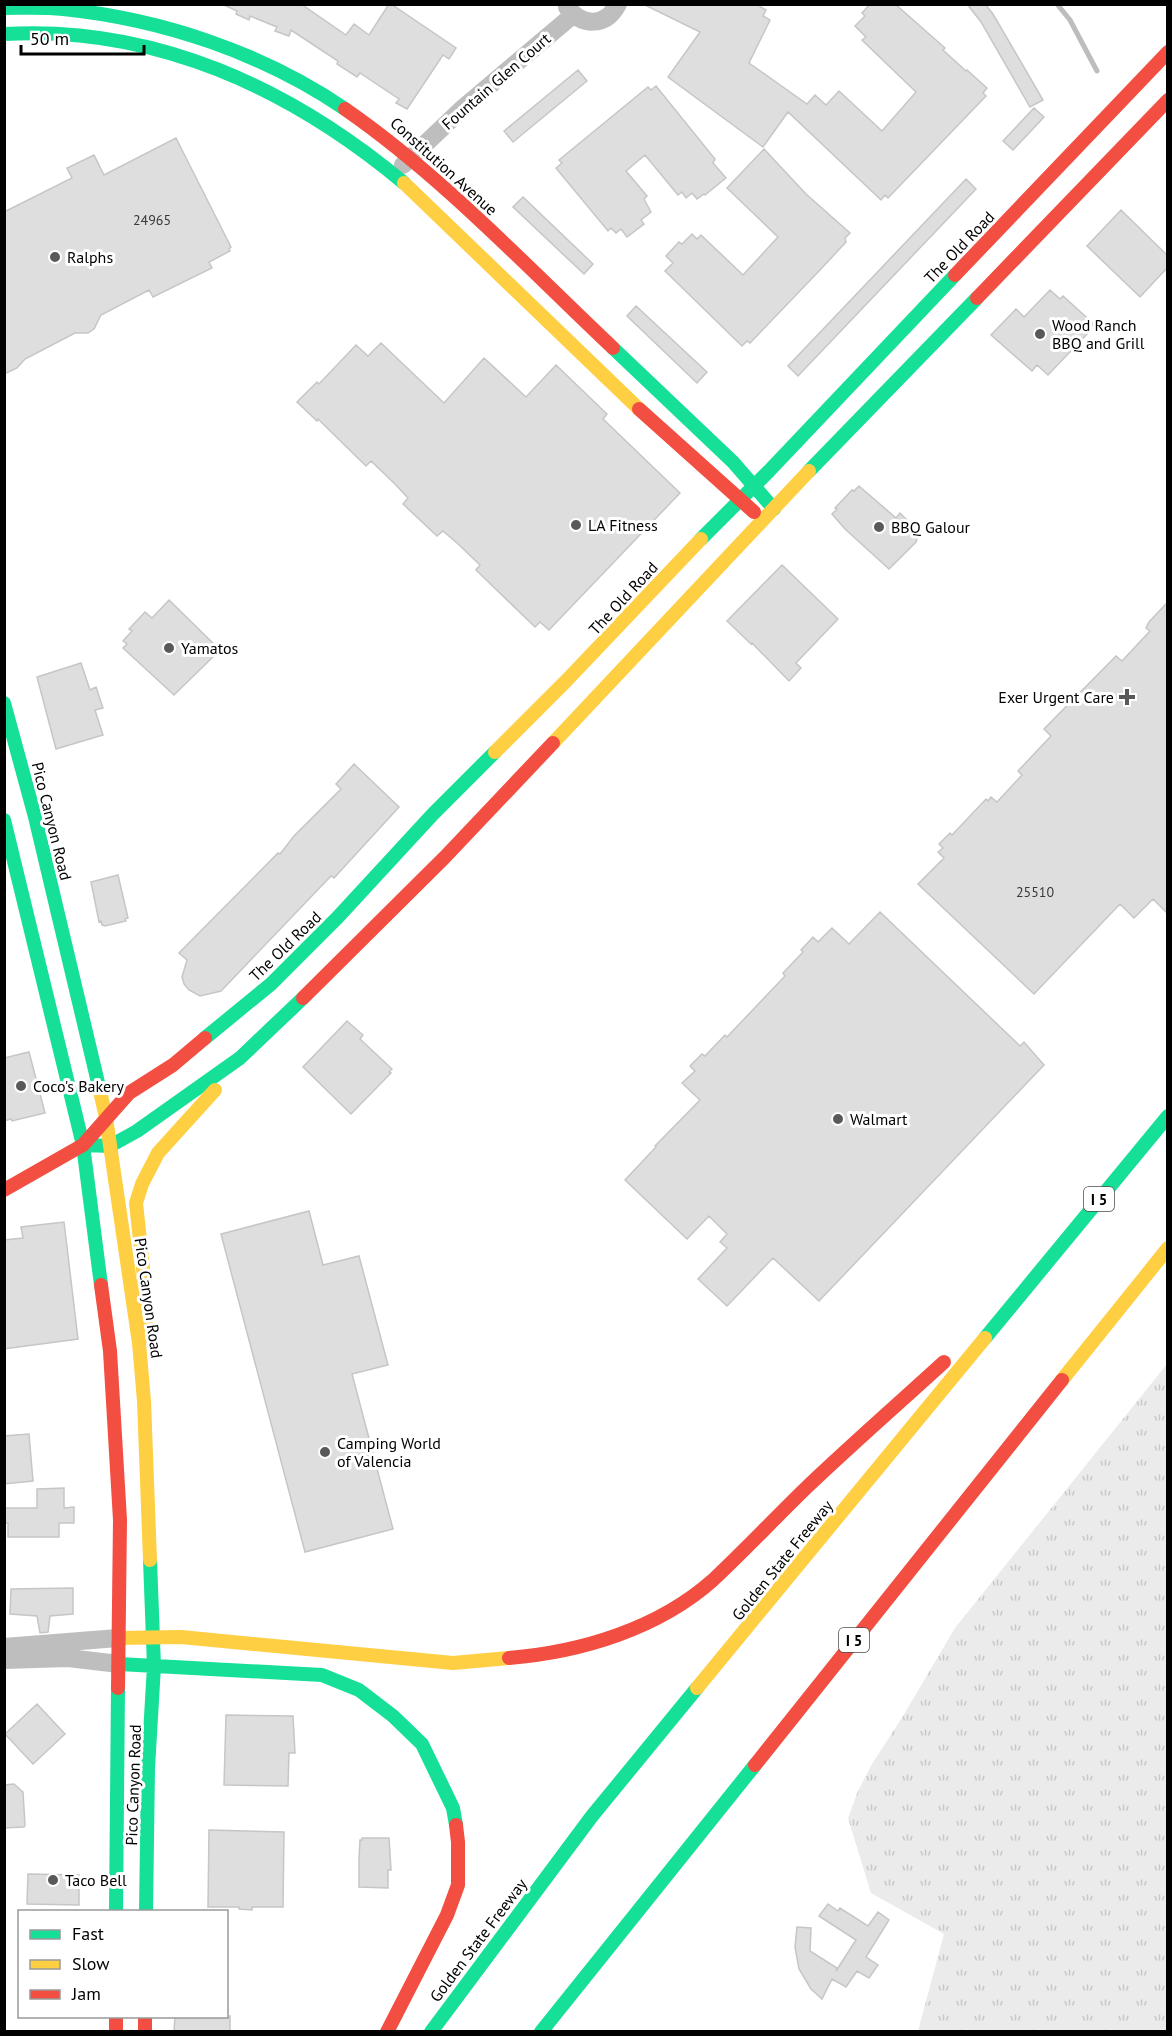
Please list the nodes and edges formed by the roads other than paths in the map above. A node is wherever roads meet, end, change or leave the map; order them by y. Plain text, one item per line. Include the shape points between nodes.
1 (618, 4) edge
2 (4, 8) edge
3 (569, 10) edge
4 (4, 34) edge
5 (1167, 52) edge
6 (1167, 100) edge
7 (412, 157) junction
8 (395, 174) junction
9 (754, 486) junction
10 (739, 499) junction
11 (774, 509) junction
12 (763, 520) junction
13 (4, 703) edge
14 (4, 820) edge
15 (240, 1058) junction
16 (1167, 1116) edge
17 (106, 1118) junction
18 (83, 1145) junction
19 (110, 1146) junction
20 (4, 1190) edge
21 (1167, 1248) edge
22 (1031, 1282) junction
23 (140, 1343) junction
24 (153, 1636) junction
25 (118, 1638) junction
26 (4, 1647) edge
27 (4, 1660) edge
28 (119, 1664) junction
29 (154, 1666) junction
30 (116, 1910) edge
31 (146, 1910) edge
32 (387, 2031) edge
33 (431, 2031) edge
34 (541, 2031) edge

1 - 3 street, Fountain Glen Court via 613,13 598,22 588,22
2 - 7 main road, Constitution Avenue via 79,6 194,32 250,55 321,92 378,129
3 - 7 street, Fountain Glen Court
4 - 8 main road via 51,32 103,37 204,64 274,95 338,130
5 - 9 main road, The Old Road
6 - 11 main road
7 - 8 street, Fountain Glen Court
7 - 9 main road, Constitution Avenue
8 - 10 main road
9 - 10 main road, The Old Road
9 - 11 main road, Constitution Avenue
10 - 12 main road
10 - 17 main road, The Old Road via 271,984 172,1065 129,1093
11 - 12 main road
12 - 15 main road via 445,857
13 - 17 main road, Pico Canyon Road
14 - 18 main road, Pico Canyon Road
15 - 19 main road via 138,1131
15 - 23 main road via 202,1106 156,1154 140,1186 136,1203 148,1315
16 - 22 main road, Golden State Freeway / I 5
17 - 18 main road, The Old Road
17 - 19 main road, Pico Canyon Road
18 - 19 main road
18 - 20 main road, The Old Road
18 - 25 main road, Pico Canyon Road via 114,1402 120,1520
19 - 23 main road, Pico Canyon Road
21 - 34 main road, I 5
22 - 24 main road via 808,1486 711,1581 662,1616 588,1646 538,1656 453,1662
22 - 33 main road, Golden State Freeway / I 5 via 592,1816
23 - 24 main road, Pico Canyon Road
24 - 25 main road
24 - 29 main road, Pico Canyon Road
25 - 26 street
25 - 28 main road, Pico Canyon Road
27 - 28 street via 68,1658
28 - 29 main road
28 - 30 main road, Pico Canyon Road
29 - 31 main road, Pico Canyon Road
29 - 32 main road via 322,1676 358,1690 422,1744 453,1808 458,1885 447,1915

